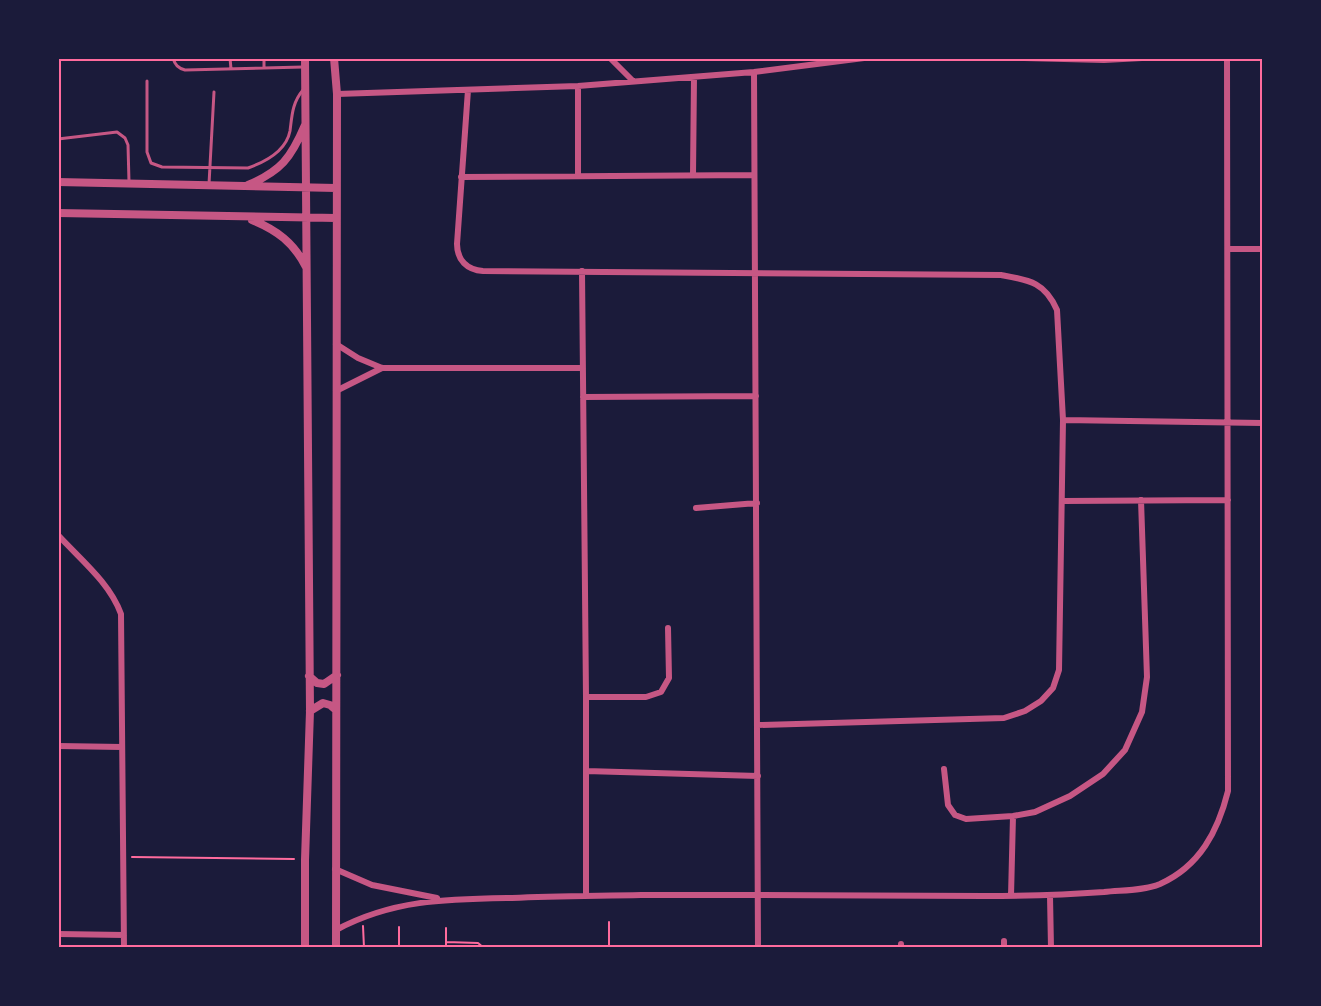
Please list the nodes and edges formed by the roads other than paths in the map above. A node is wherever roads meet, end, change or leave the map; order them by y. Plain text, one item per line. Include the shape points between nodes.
1 (173, 58) edge
2 (230, 58) edge
3 (264, 58) edge
4 (334, 58) edge
5 (610, 58) edge
6 (864, 58) edge
7 (1024, 58) edge
8 (1142, 58) edge
9 (1227, 58) edge
10 (305, 63) edge
11 (264, 68) junction
12 (231, 69) junction
13 (754, 72) junction
14 (694, 77) junction
15 (147, 81) dead end
16 (633, 81) junction
17 (578, 86) junction
18 (306, 87) junction
19 (468, 90) junction
20 (214, 92) dead end
21 (337, 94) junction
22 (306, 122) junction
23 (58, 139) edge
24 (210, 167) junction
25 (693, 175) junction
26 (754, 175) junction
27 (578, 176) junction
28 (460, 177) junction
29 (58, 182) edge
30 (129, 183) junction
31 (208, 185) junction
32 (244, 186) junction
33 (308, 188) junction
34 (336, 188) junction
35 (58, 213) edge
36 (246, 218) junction
37 (307, 218) junction
38 (336, 218) junction
39 (1228, 249) junction
40 (1263, 249) edge
41 (582, 271) junction
42 (308, 272) junction
43 (755, 272) junction
44 (336, 344) junction
45 (382, 368) junction
46 (583, 368) junction
47 (336, 391) junction
48 (756, 396) junction
49 (584, 397) junction
50 (1063, 420) junction
51 (1228, 423) junction
52 (1263, 423) edge
53 (1141, 500) junction
54 (1228, 500) junction
55 (1063, 501) junction
56 (757, 503) junction
57 (696, 508) dead end
58 (58, 535) edge
59 (668, 628) dead end
60 (337, 675) junction
61 (309, 676) junction
62 (586, 697) junction
63 (336, 710) junction
64 (310, 711) junction
65 (758, 725) junction
66 (58, 746) edge
67 (122, 747) junction
68 (944, 769) dead end
69 (586, 771) junction
70 (758, 776) junction
71 (1013, 816) junction
72 (335, 869) junction
73 (759, 895) junction
74 (586, 896) junction
75 (1011, 896) junction
76 (1050, 896) junction
77 (444, 900) junction
78 (336, 930) junction
79 (58, 934) edge
80 (124, 935) junction
81 (124, 948) edge
82 (305, 948) edge
83 (336, 948) edge
84 (759, 948) edge
85 (1051, 948) edge

1 - 12 lane via 174,64 185,70
2 - 12 lane
3 - 11 lane
4 - 21 street
5 - 16 street
6 - 13 street
7 - 8 street
9 - 39 street
10 - 11 lane
10 - 18 street
11 - 12 lane
13 - 14 street
13 - 26 street
14 - 16 street
14 - 25 street
15 - 24 lane via 147,152 151,163 162,167
16 - 17 street
17 - 19 street
17 - 27 street
18 - 22 street
18 - 24 lane via 293,107 289,134 273,156 248,168
19 - 21 street
19 - 28 street
20 - 24 lane
21 - 34 street
22 - 32 street via 296,148 282,166
22 - 33 street
23 - 30 lane via 117,132 128,145
24 - 31 lane
25 - 26 street
25 - 27 street
26 - 43 street
27 - 28 street
28 - 41 street via 457,250 466,266 477,270
29 - 30 street
30 - 31 street
31 - 32 street
32 - 33 street
33 - 34 street
33 - 37 street
34 - 38 street
35 - 36 street
36 - 37 street
36 - 42 street via 284,237 299,253
37 - 38 street
37 - 42 street
38 - 44 street
39 - 40 street
39 - 51 street
41 - 43 street
41 - 46 street
42 - 61 street
43 - 48 street
43 - 50 street via 1001,275 1026,279 1051,296 1057,310
44 - 45 street
44 - 47 street
45 - 46 street
45 - 47 street
46 - 49 street
47 - 60 street
48 - 49 street
48 - 56 street
49 - 62 street
50 - 51 street
50 - 55 street
51 - 52 street
51 - 54 street
53 - 54 street
53 - 55 street
53 - 71 street via 1147,677 1138,724 1125,750 1103,774 1054,805
54 - 76 street via 1228,791 1222,817 1195,858 1160,884
55 - 65 street via 1059,670 1053,688 1041,701 1004,718
56 - 57 street
56 - 65 street
58 - 67 street via 109,590 121,614
59 - 62 street via 669,678 661,692 646,697
60 - 61 street via 324,684
60 - 63 street
61 - 64 street
62 - 69 street
63 - 64 street via 323,703
63 - 72 street
64 - 82 street
65 - 70 street
66 - 67 street
67 - 80 street
68 - 71 street via 948,805 955,814 966,819
69 - 70 street
69 - 74 street
70 - 73 street
71 - 75 street
72 - 77 street via 372,885
72 - 78 street
73 - 74 street
73 - 75 street
73 - 84 street
74 - 77 street
75 - 76 street
76 - 85 street
77 - 78 street via 385,909
78 - 83 street
79 - 80 street
80 - 81 street

